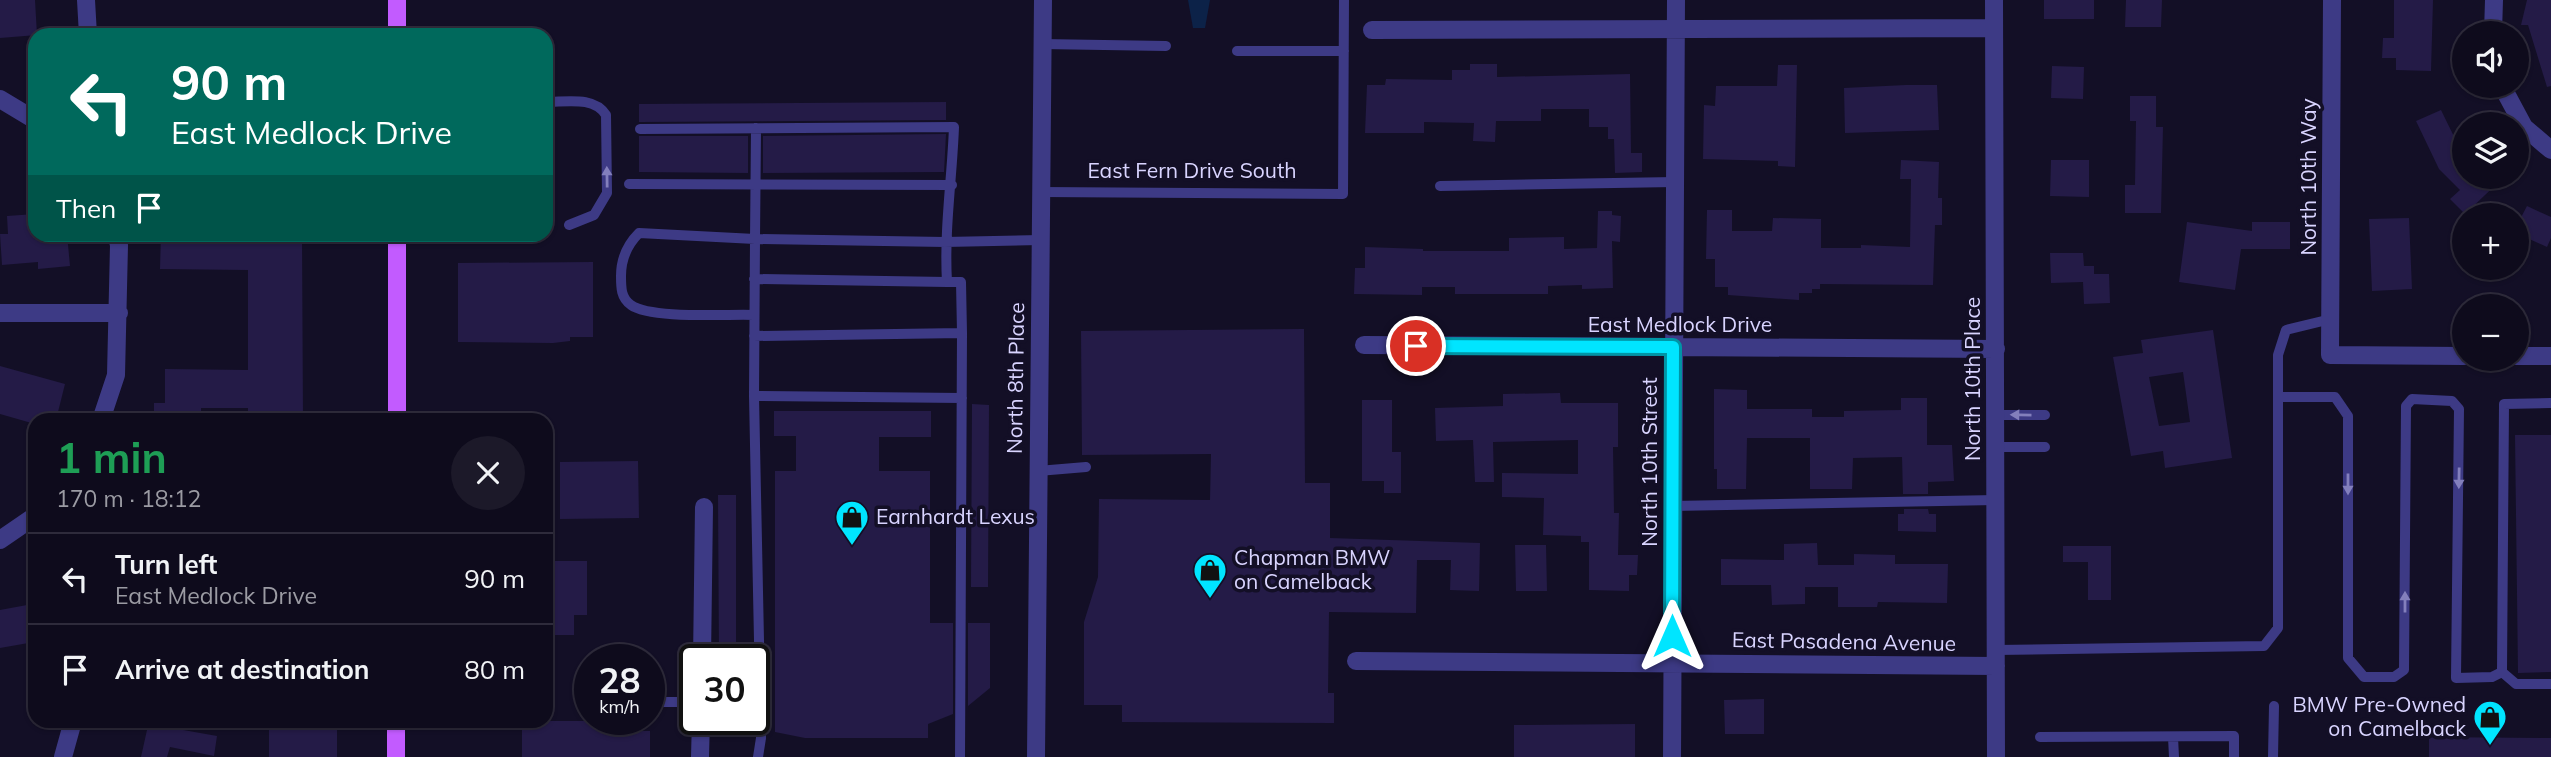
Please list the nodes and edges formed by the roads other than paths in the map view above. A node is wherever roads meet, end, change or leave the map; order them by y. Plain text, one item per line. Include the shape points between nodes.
1 (86, 0) edge
2 (397, 0) edge
3 (1043, 0) edge
4 (1344, 0) edge
5 (1676, 0) edge
6 (1994, 0) edge
7 (2332, 0) edge
8 (88, 28) edge
9 (397, 28) edge
10 (1675, 28) junction
11 (1994, 28) junction
12 (1373, 30) dead end
13 (1042, 44) junction
14 (1166, 46) dead end
15 (1237, 51) dead end
16 (1344, 51) junction
17 (2508, 98) edge
18 (0, 99) edge
19 (553, 102) edge
20 (28, 116) edge
21 (756, 128) junction
22 (640, 129) dead end
23 (2551, 150) edge
24 (1675, 182) junction
25 (629, 184) dead end
26 (755, 184) junction
27 (952, 185) junction
28 (1440, 186) dead end
29 (1041, 192) junction
30 (569, 225) dead end
31 (755, 239) junction
32 (1040, 240) junction
33 (118, 242) edge
34 (397, 242) edge
35 (945, 242) junction
36 (754, 279) junction
37 (947, 282) junction
38 (0, 313) edge
39 (119, 313) junction
40 (754, 315) junction
41 (2331, 319) junction
42 (962, 333) junction
43 (754, 336) junction
44 (1364, 345) dead end
45 (1673, 347) junction
46 (1996, 349) junction
47 (2452, 355) edge
48 (2529, 356) edge
49 (2551, 356) edge
50 (754, 396) junction
51 (2278, 397) junction
52 (962, 398) junction
53 (2551, 403) edge
54 (103, 413) edge
55 (397, 413) edge
56 (1997, 415) junction
57 (2045, 415) dead end
58 (1997, 447) junction
59 (2045, 447) dead end
60 (1086, 467) dead end
61 (1038, 471) junction
62 (1996, 500) junction
63 (1673, 506) junction
64 (704, 507) dead end
65 (28, 521) edge
66 (0, 540) edge
67 (702, 644) edge
68 (1996, 658) junction
69 (1356, 661) dead end
70 (1672, 662) junction
71 (2502, 672) junction
72 (2551, 684) edge
73 (2274, 706) dead end
74 (71, 728) edge
75 (396, 728) edge
76 (701, 735) edge
77 (2040, 737) dead end
78 (2173, 737) junction
79 (63, 757) edge
80 (396, 757) edge
81 (700, 757) edge
82 (758, 757) edge
83 (960, 757) edge
84 (1036, 757) edge
85 (1672, 757) edge
86 (1996, 757) edge
87 (2174, 757) edge
88 (2234, 757) edge
89 (2273, 757) edge

1 - 8 street
2 - 9 main road
3 - 13 street, North 8th Place
4 - 16 lane
5 - 10 street, North 10th Street
6 - 11 street, North 10th Place
7 - 41 street, North 10th Way
10 - 11 street
10 - 12 street
10 - 24 street, North 10th Street
11 - 46 street, North 10th Place
13 - 14 lane
13 - 29 street, North 8th Place
15 - 16 lane
16 - 29 lane, East Fern Drive South via 1343,194
17 - 23 street via 2524,127
18 - 20 street
30 -> 19 lane via 594,215 607,193 606,115 593,102
21 - 22 lane
21 - 26 lane
21 - 27 lane via 954,127
24 - 28 lane
24 - 45 street, North 10th Street
25 - 26 lane
26 - 27 lane
26 - 31 lane
27 - 35 lane
29 - 32 street, North 8th Place
31 - 35 lane
31 - 36 lane
31 - 40 lane via 639,233 629,243 621,268 621,292 630,305 648,313
32 - 35 lane
32 - 61 street, North 8th Place
33 - 39 street
34 - 55 main road
35 - 37 lane
36 - 37 lane
36 - 40 lane
37 - 42 lane via 961,282
38 - 39 street
39 - 54 street via 116,375
40 - 43 lane
41 - 47 street, North 10th Way via 2330,355
41 - 51 lane via 2286,330 2278,355
42 - 43 lane
42 - 52 lane
43 - 50 lane
44 - 45 street, East Medlock Drive
45 - 46 street, East Medlock Drive
45 - 63 street, North 10th Street
46 - 56 street, North 10th Place
48 - 49 street
50 - 52 lane
50 - 82 lane
51 - 68 lane via 2278,628 2264,646
51 -> 71 lane via 2335,397 2348,416 2348,658 2364,677 2394,677 2404,670 2406,406 2412,399 2452,401 2459,409 2456,678 2492,677
52 - 83 lane
53 - 71 lane via 2504,404
57 -> 56 lane
56 - 58 street, North 10th Place
58 - 59 lane
58 - 62 street, North 10th Place
60 - 61 lane
61 - 84 street, North 8th Place
62 - 63 lane
62 - 68 street, North 10th Place
63 - 70 street, North 10th Street
64 - 67 street
65 - 66 street
68 - 70 street, East Pasadena Avenue
68 - 86 street, North 10th Place
69 - 70 street, East Pasadena Avenue
70 - 85 street, North 10th Street
71 - 72 lane via 2516,684
73 - 89 lane
74 - 79 street
75 - 80 main road
76 - 81 street
77 - 78 lane
78 - 87 lane
78 - 88 lane via 2234,736

